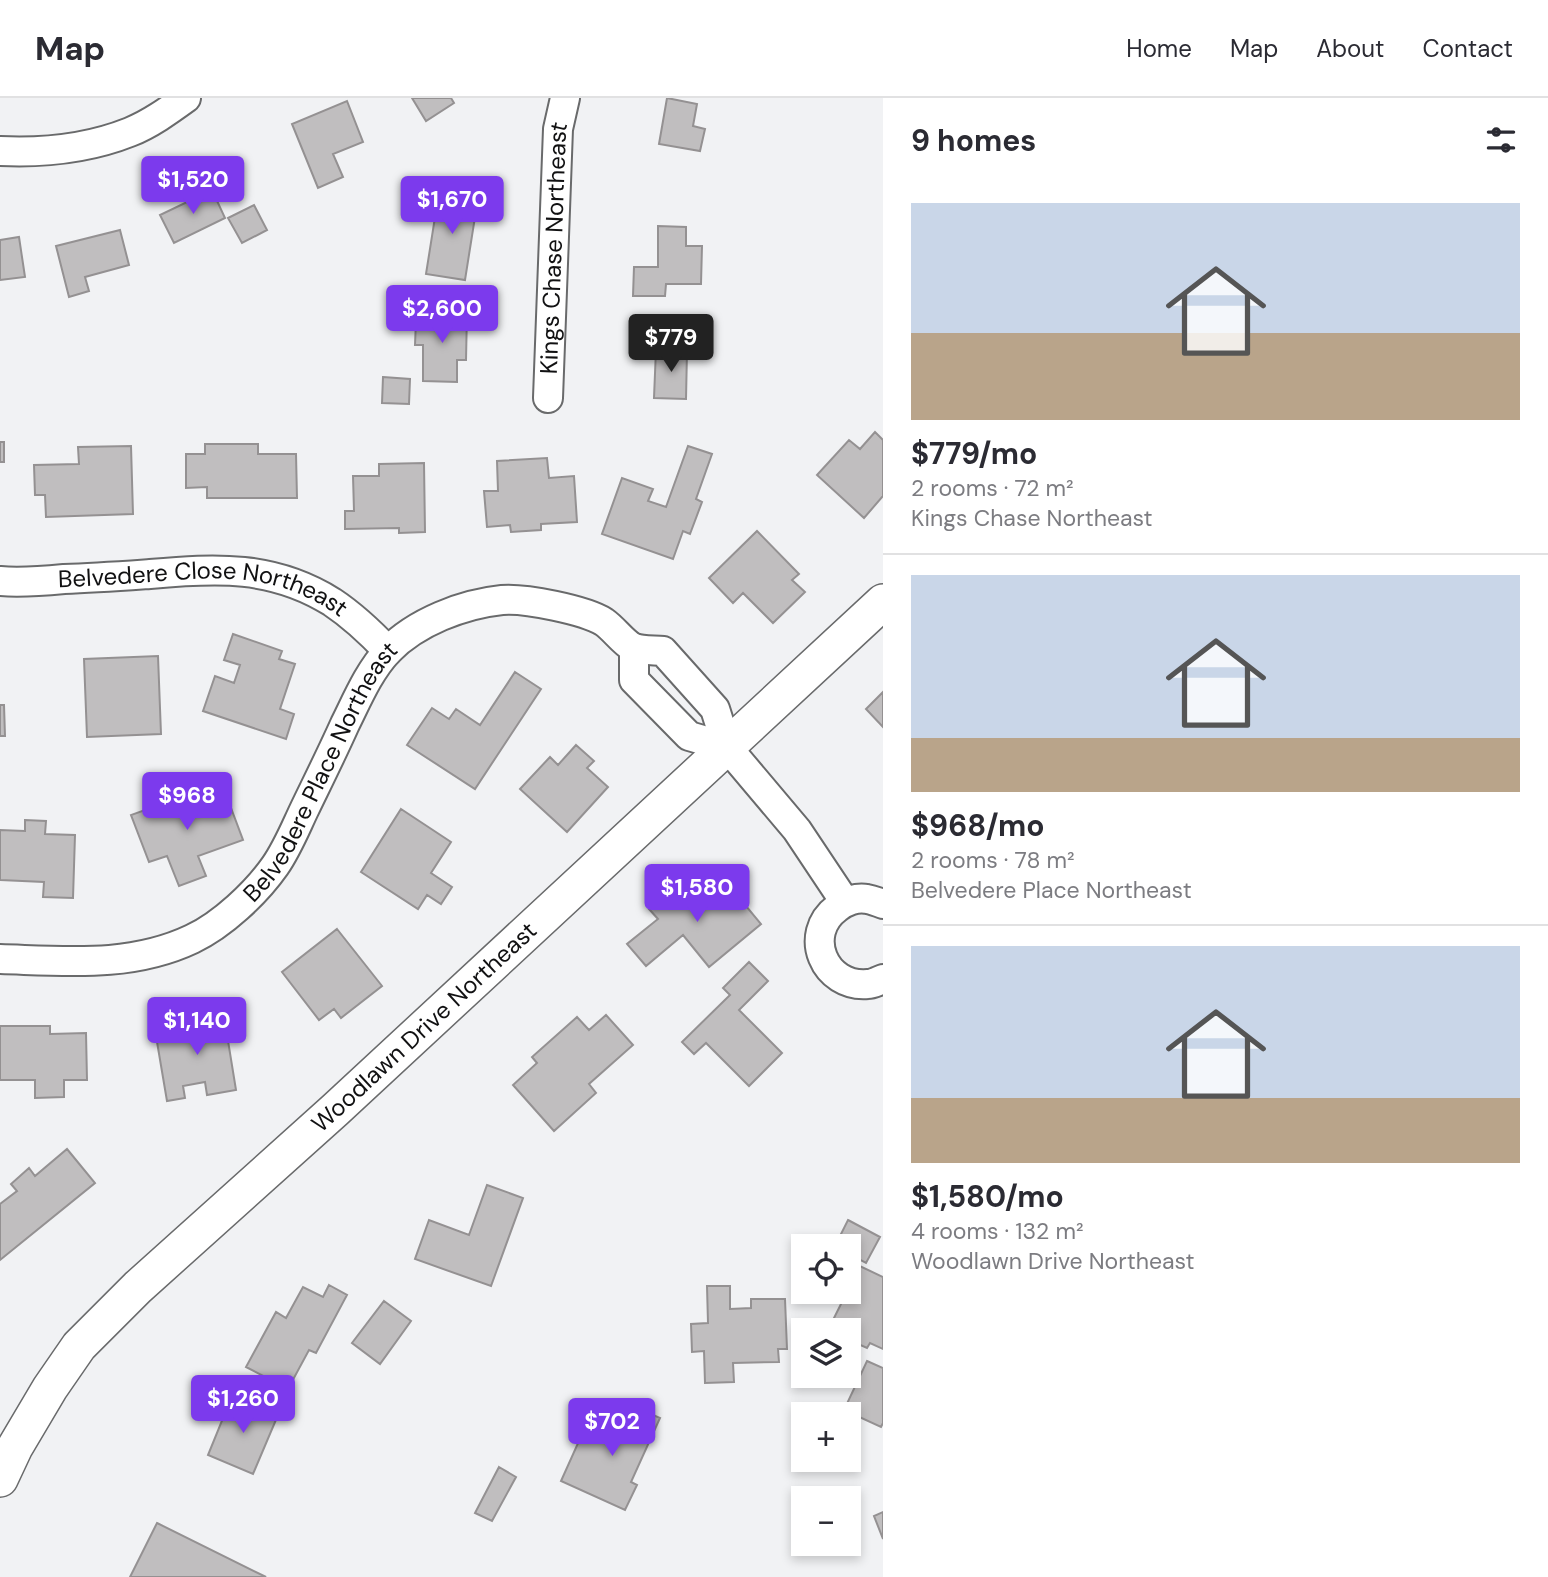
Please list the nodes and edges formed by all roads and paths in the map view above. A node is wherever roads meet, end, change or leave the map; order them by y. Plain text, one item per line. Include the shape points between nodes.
1 (186, 98) edge
2 (565, 98) edge
3 (0, 152) edge
4 (548, 398) dead end
5 (0, 582) edge
6 (883, 602) edge
7 (634, 649) junction
8 (388, 651) junction
9 (727, 747) junction
10 (845, 902) junction
11 (883, 904) edge
12 (0, 959) edge
13 (883, 979) edge
14 (0, 1479) edge

1 - 3 street via 130,132 100,141
2 - 4 street, Kings Chase Northeast via 558,129
5 - 8 street, Belvedere Close Northeast via 206,569 242,571 279,578 311,591 355,619
6 - 9 street, Woodlawn Drive Northeast
7 - 8 street, Belvedere Place Northeast via 603,622 568,608 505,600 444,615
7 - 9 street via 663,651 715,709
7 - 9 street via 634,680 689,736
8 - 12 street, Belvedere Place Northeast via 354,707 274,867 215,926 169,949 128,959
9 - 10 street via 797,830
9 - 14 street, Woodlawn Drive Northeast via 79,1346
10 - 11 street via 866,898
10 - 13 street via 828,914 820,933 821,954 831,972 849,983 870,985

